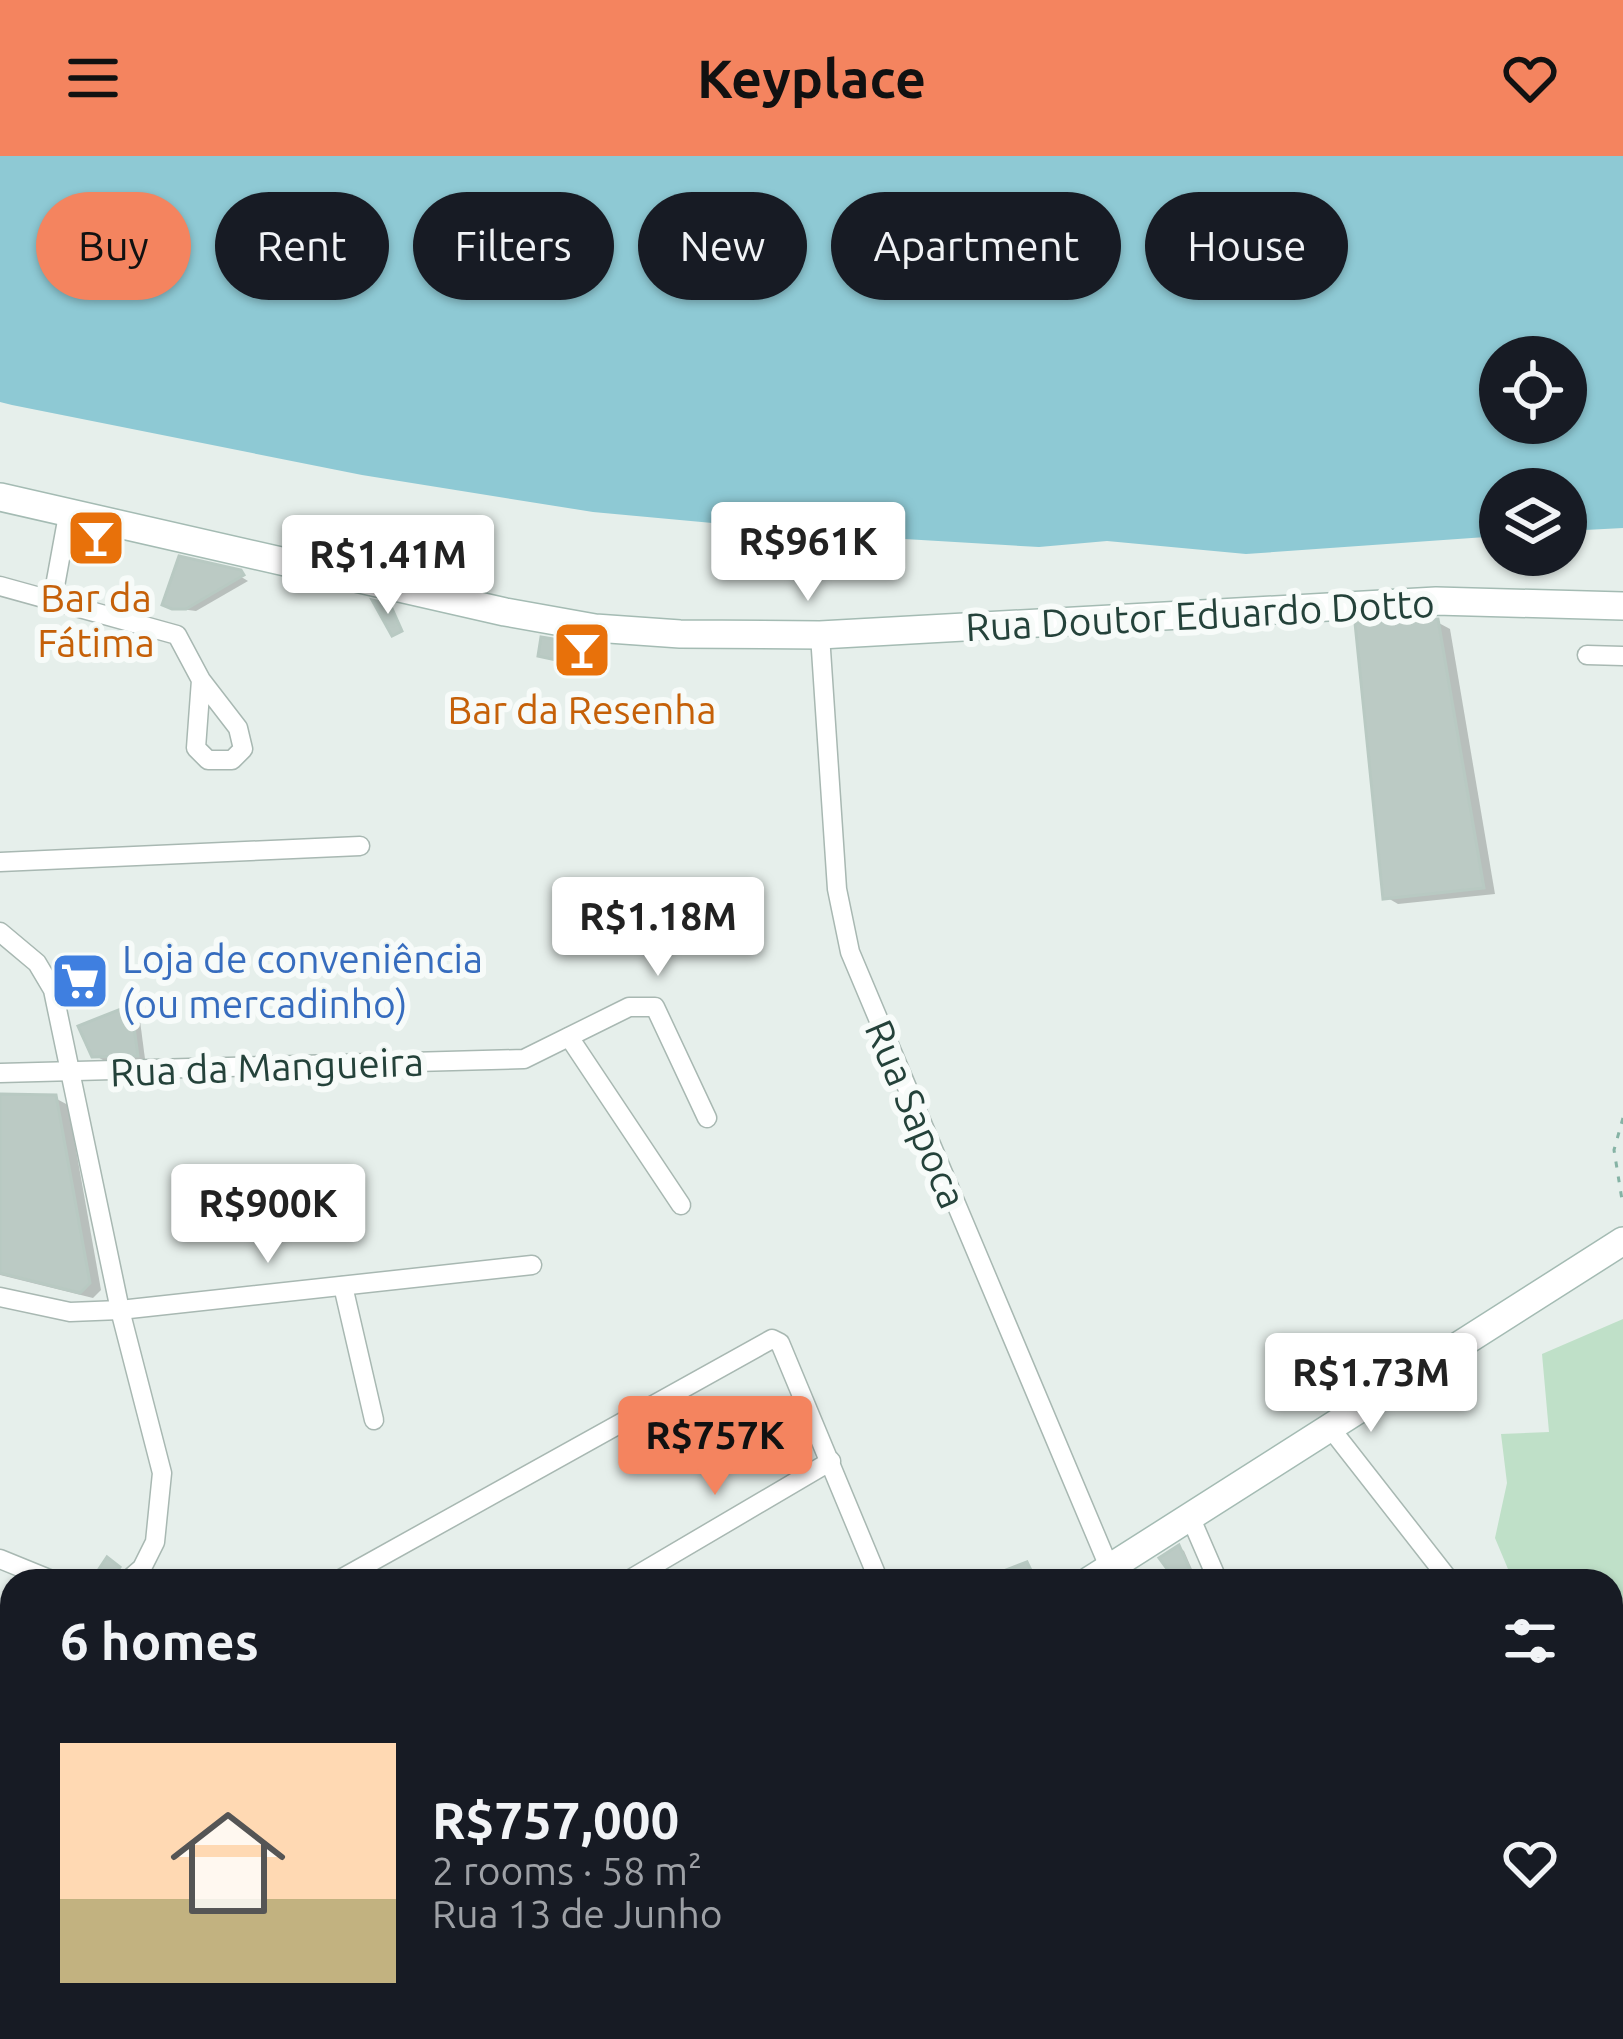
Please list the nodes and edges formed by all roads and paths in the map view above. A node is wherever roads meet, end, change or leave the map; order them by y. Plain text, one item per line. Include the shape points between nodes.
1 (0, 497) edge
2 (68, 515) junction
3 (0, 586) edge
4 (52, 597) junction
5 (1623, 606) edge
6 (820, 635) junction
7 (1587, 655) dead end
8 (1623, 656) edge
9 (201, 680) dead end
10 (360, 846) dead end
11 (0, 862) edge
12 (5, 938) edge
13 (569, 1037) junction
14 (0, 1072) edge
15 (75, 1074) junction
16 (707, 1118) dead end
17 (1623, 1118) edge
18 (681, 1205) dead end
19 (1623, 1205) edge
20 (1623, 1241) edge
21 (532, 1265) dead end
22 (343, 1286) junction
23 (0, 1297) edge
24 (120, 1310) junction
25 (374, 1420) dead end
26 (1328, 1425) junction
27 (831, 1461) junction
28 (1190, 1514) junction
29 (141, 1569) edge
30 (360, 1569) edge
31 (647, 1569) edge
32 (874, 1569) edge
33 (1097, 1569) edge
34 (1107, 1569) edge
35 (1213, 1569) edge
36 (1441, 1569) edge

1 - 2 main road, Rua Doutor Eduardo Dotto
2 - 4 street
2 - 6 main road, Rua Doutor Eduardo Dotto via 596,628
3 - 4 street
4 - 9 street via 177,635
5 - 6 main road, Rua Doutor Eduardo Dotto via 1436,602
6 - 33 street, Rua Sapoca via 837,889 850,952
7 - 8 street
10 - 11 street
12 - 15 street via 53,990
13 - 15 street, Rua da Mangueira via 534,1056
13 - 16 street via 629,1007 655,1007
13 - 18 street
14 - 15 street, Rua da Mangueira
15 - 24 street
17 - 19 path via 1614,1150
20 - 26 main road
21 - 22 street
22 - 24 street
22 - 25 street
23 - 24 street via 70,1312
24 - 29 street via 162,1473 155,1542
26 - 28 main road
26 - 36 street
27 - 30 street via 772,1339
27 - 31 street
27 - 32 street
28 - 34 main road
28 - 35 street

